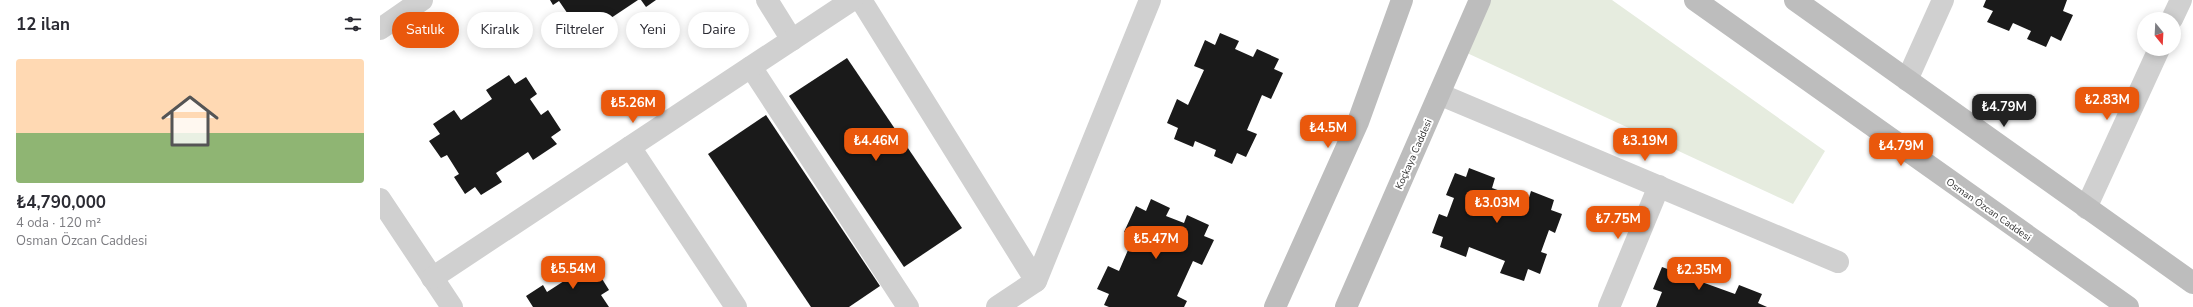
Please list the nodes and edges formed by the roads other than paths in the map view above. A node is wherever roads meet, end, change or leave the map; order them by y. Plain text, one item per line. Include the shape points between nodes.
1 (422, 0) edge
2 (767, 0) edge
3 (852, 0) edge
4 (861, 0) edge
5 (1150, 0) edge
6 (1402, 0) edge
7 (1480, 0) edge
8 (1695, 0) edge
9 (1795, 0) edge
10 (1943, 0) edge
11 (2181, 0) edge
12 (2175, 12) edge
13 (380, 29) edge
14 (792, 40) junction
15 (2156, 56) edge
16 (751, 67) junction
17 (1908, 80) junction
18 (1439, 94) junction
19 (630, 147) junction
20 (1659, 186) junction
21 (380, 199) edge
22 (2086, 208) junction
23 (1838, 262) dead end
24 (432, 278) junction
25 (1036, 281) junction
26 (2193, 283) edge
27 (452, 307) edge
28 (736, 307) edge
29 (908, 307) edge
30 (997, 307) edge
31 (1275, 307) edge
32 (1347, 307) edge
33 (1609, 307) edge
34 (2128, 307) edge

1 - 13 street
2 - 14 street
3 - 14 street
4 - 25 street
5 - 25 street
6 - 31 main road via 1358,122
7 - 18 main road, Koçkaya Caddesi
8 - 34 main road, Osman Özcan Caddesi
9 - 17 main road
10 - 17 street
11 - 12 street
14 - 16 street
15 - 22 street
16 - 19 street
16 - 29 street
17 - 22 main road
18 - 20 street
18 - 32 main road, Koçkaya Caddesi
19 - 24 street
19 - 28 street
20 - 23 street
20 - 33 street
21 - 24 street
22 - 26 main road
24 - 27 street
25 - 30 street

